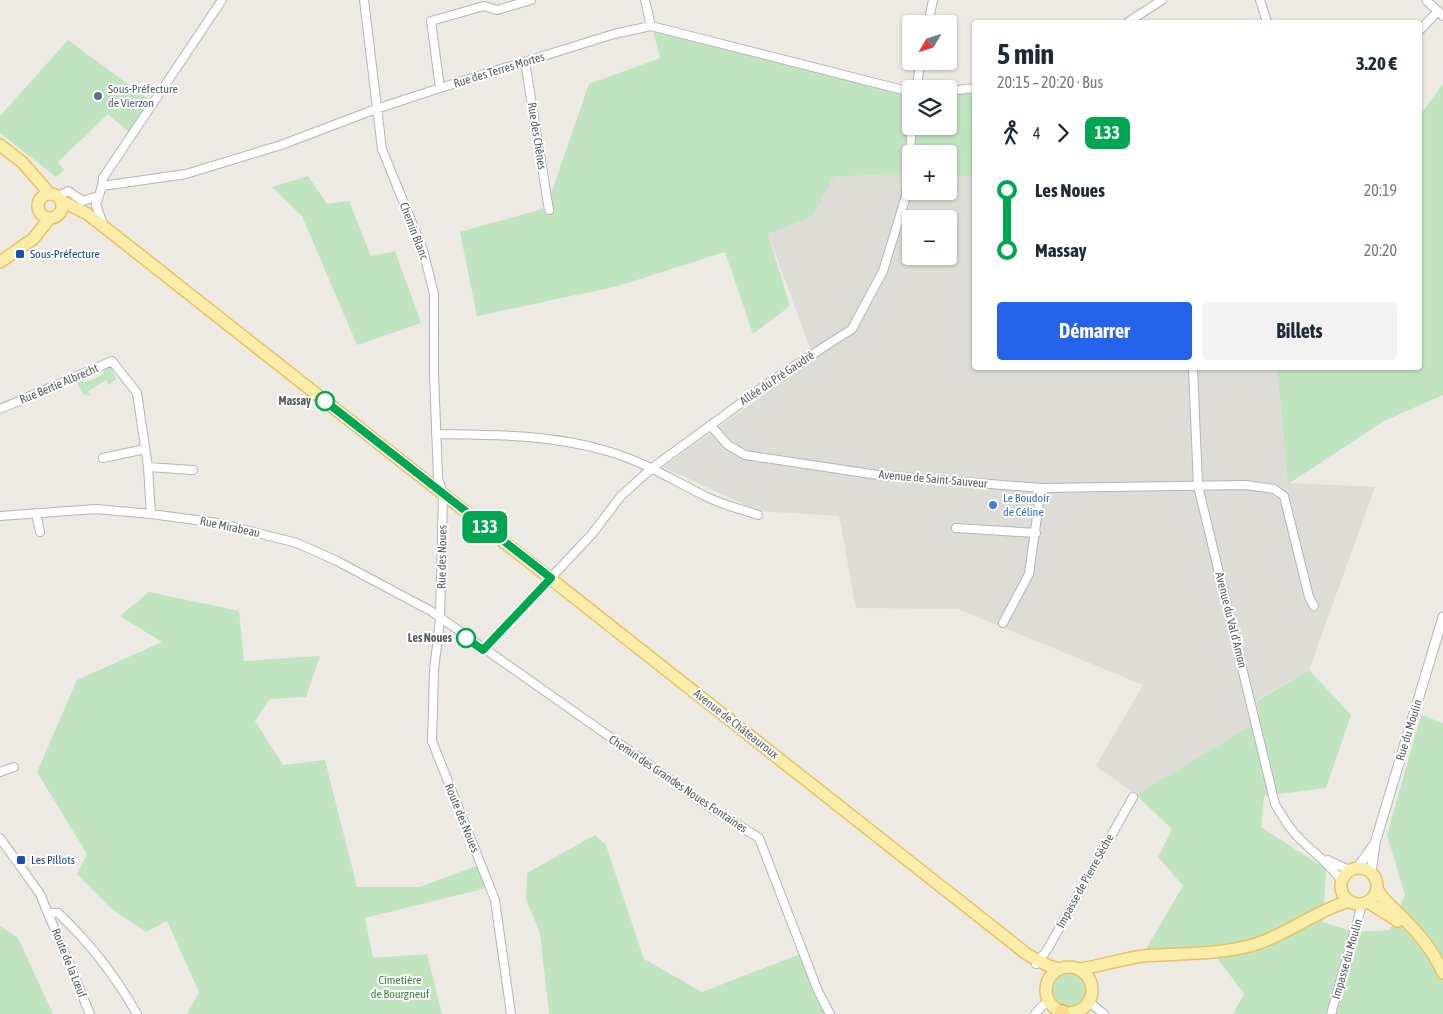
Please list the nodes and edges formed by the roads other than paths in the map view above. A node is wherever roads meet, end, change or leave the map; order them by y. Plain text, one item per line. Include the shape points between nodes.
1 (222, 0) edge
2 (364, 0) edge
3 (531, 0) edge
4 (645, 0) edge
5 (933, 0) edge
6 (1162, 0) edge
7 (1260, 0) edge
8 (1426, 0) edge
9 (1440, 14) edge
10 (930, 15) edge
11 (1131, 20) edge
12 (1266, 20) edge
13 (651, 26) junction
14 (1422, 28) edge
15 (524, 62) junction
16 (440, 88) junction
17 (972, 88) edge
18 (902, 90) edge
19 (957, 90) edge
20 (376, 108) junction
21 (911, 135) edge
22 (0, 144) edge
23 (102, 186) junction
24 (98, 196) junction
25 (52, 197) junction
26 (96, 206) junction
27 (549, 210) dead end
28 (85, 212) junction
29 (50, 215) junction
30 (103, 226) junction
31 (0, 262) edge
32 (1193, 370) edge
33 (0, 409) edge
34 (710, 424) junction
35 (436, 434) junction
36 (145, 449) junction
37 (103, 458) dead end
38 (148, 467) junction
39 (652, 468) junction
40 (193, 470) dead end
41 (1198, 486) junction
42 (1041, 488) junction
43 (443, 494) junction
44 (36, 513) junction
45 (151, 514) junction
46 (758, 515) dead end
47 (0, 516) edge
48 (956, 528) dead end
49 (40, 532) dead end
50 (1036, 533) junction
51 (551, 578) junction
52 (1314, 606) dead end
53 (1443, 617) edge
54 (440, 620) junction
55 (1003, 623) dead end
56 (483, 650) junction
57 (14, 767) dead end
58 (0, 772) edge
59 (1133, 797) dead end
60 (0, 838) edge
61 (1375, 843) junction
62 (1319, 854) junction
63 (1354, 869) junction
64 (1371, 873) junction
65 (1341, 885) junction
66 (1377, 889) junction
67 (1359, 902) junction
68 (48, 912) junction
69 (1302, 924) junction
70 (1422, 938) junction
71 (1117, 961) junction
72 (1037, 962) junction
73 (1059, 969) junction
74 (1080, 969) junction
75 (1443, 973) edge
76 (1047, 984) junction
77 (1092, 984) junction
78 (1050, 1001) junction
79 (1089, 1002) junction
80 (1062, 1013) edge
81 (90, 1014) edge
82 (137, 1014) edge
83 (511, 1014) edge
84 (830, 1014) edge
85 (1035, 1014) edge
86 (1104, 1014) edge
87 (1331, 1014) edge

1 - 23 street via 103,178
2 - 20 street, Chemin Blanc
3 - 16 street via 498,10 484,6 431,21
4 - 13 street
5 - 10 street
6 - 11 street
7 - 12 street
8 - 9 street
9 - 14 street
13 - 15 street, Rue des Terres Mortes
13 - 18 street, Rue des Terres Mortes
15 - 16 street, Rue des Terres Mortes
15 - 27 street, Rue des Chênes
16 - 20 street, Rue des Terres Mortes
17 - 19 street
20 - 23 street, Rue des Terres Mortes via 281,145 186,174
20 - 35 street, Chemin Blanc via 382,149 423,250 434,294
21 - 34 street, Allée du Pré Gaudré via 903,206 883,271 852,330
22 - 25 main road
23 - 24 street
24 - 25 street via 83,201 68,191
24 - 26 street
25 - 28 main road, Avenue de Châteauroux
25 - 29 main road
25 - 29 main road via 38,207
26 - 28 street
26 - 30 street
28 - 29 main road
28 - 30 main road, Avenue de Châteauroux
29 - 31 main road via 38,234
30 - 43 main road, Avenue de Châteauroux
32 - 41 street, Avenue du Val d’Arnon
33 - 36 street, Rue Bertie Albrecht via 112,361 137,393
34 - 39 street, Allée du Pré Gaudré
34 - 42 street, Avenue de Saint-Sauveur via 728,445 745,456 878,475
35 - 39 street via 553,438 607,451
35 - 43 street, Chemin Blanc via 438,478
36 - 37 street
36 - 38 street, Rue Bertie Albrecht
38 - 40 street
38 - 45 street, Rue Bertie Albrecht
39 - 46 street via 710,498
39 - 51 street, Allée du Pré Gaudré via 621,496 592,534
41 - 42 street, Avenue de Saint-Sauveur
41 - 52 street, Avenue de Saint-Sauveur via 1246,485 1274,490 1284,496
41 - 62 street, Avenue du Val d’Arnon via 1276,804 1300,839
42 - 50 street
43 - 51 main road, Avenue de Châteauroux
43 - 54 street, Rue des Noues
44 - 45 street, Rue Mirabeau via 96,509
44 - 47 street, Rue Mirabeau
44 - 49 street
45 - 54 street, Rue Mirabeau via 218,523 297,543 430,611
48 - 50 street
50 - 55 street via 1029,574
51 - 56 street, Allée du Pré Gaudré
51 - 72 main road, Avenue de Châteauroux
53 - 61 street, Rue du Moulin
54 - 56 street, Chemin des Grandes Noues Fontaines
54 - 83 street, Route des Noues via 434,670 432,741 495,900
56 - 84 street, Chemin des Grandes Noues Fontaines via 759,838 818,991
57 - 58 street
59 - 72 street, Impasse de Pierre Sèche via 1047,950
60 - 68 street, Route de la Lœuf via 40,894
61 - 63 street, Rue du Moulin
61 - 64 street, Rue du Moulin
62 - 63 street, Avenue du Val d’Arnon
62 - 65 street, Avenue du Val d’Arnon
63 - 64 main road
63 - 65 main road
64 - 66 main road
65 - 67 main road
65 - 69 main road via 1332,902
66 - 67 main road
66 - 70 main road
67 - 69 main road via 1337,905
67 - 70 main road
67 - 87 street, Impasse du Moulin via 1360,912
68 - 81 street, Route de la Lœuf
68 - 82 street via 58,912 87,941 121,986
69 - 71 main road via 1277,938 1227,951 1143,956
70 - 75 main road
71 - 74 main road
71 - 77 main road via 1096,974
72 - 73 main road
72 - 76 main road, Avenue de Châteauroux
73 - 74 main road via 1070,966
73 - 76 main road
74 - 77 main road
76 - 78 main road via 1046,994
77 - 79 main road
78 - 80 main road
78 - 85 street
79 - 80 main road via 1081,1010
79 - 86 street

